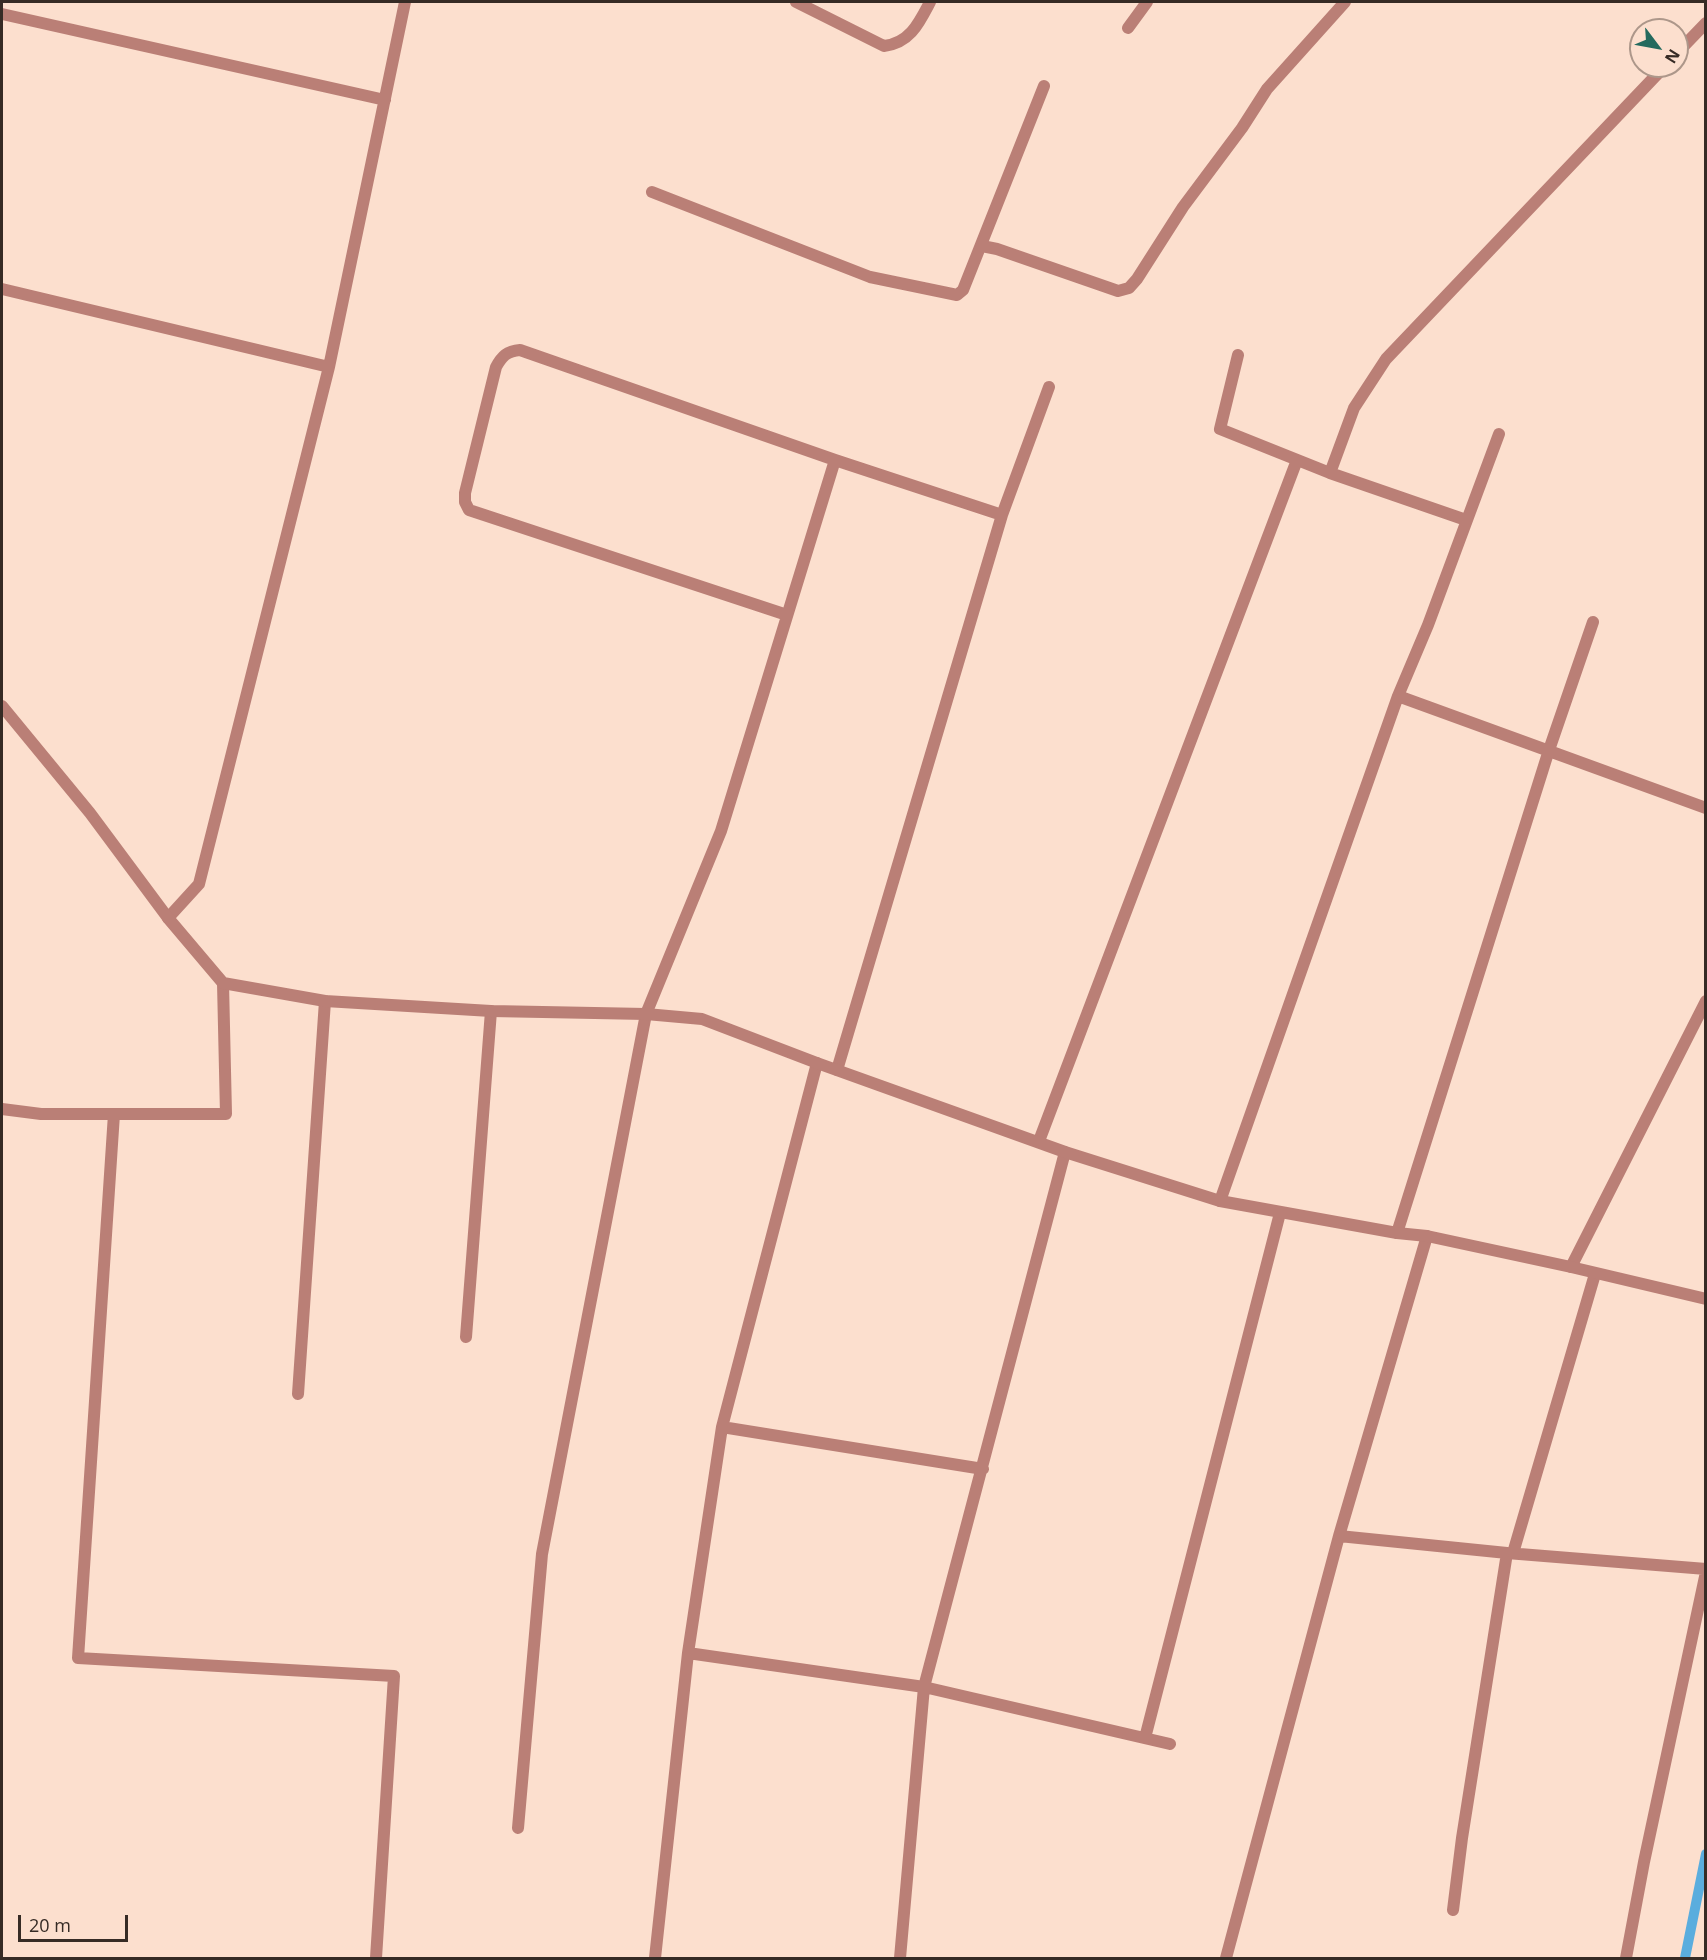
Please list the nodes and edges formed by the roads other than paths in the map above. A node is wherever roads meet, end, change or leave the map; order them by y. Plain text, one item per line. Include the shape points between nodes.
1 (405, 2) edge
2 (796, 2) edge
3 (930, 2) edge
4 (1147, 2) edge
5 (1345, 2) edge
6 (2, 14) edge
7 (1706, 23) edge
8 (1128, 28) dead end
9 (1689, 41) edge
10 (1654, 78) edge
11 (1044, 86) dead end
12 (385, 100) junction
13 (652, 192) dead end
14 (982, 246) junction
15 (2, 289) edge
16 (1238, 355) dead end
17 (329, 367) junction
18 (1049, 387) dead end
19 (1499, 434) dead end
20 (835, 460) junction
21 (1297, 460) junction
22 (1330, 473) junction
23 (1002, 515) junction
24 (1467, 520) junction
25 (787, 615) junction
26 (1593, 622) dead end
27 (1398, 696) junction
28 (2, 706) edge
29 (1549, 750) junction
30 (1706, 808) edge
31 (168, 918) junction
32 (223, 983) junction
33 (1706, 1000) edge
34 (325, 1001) junction
35 (491, 1011) junction
36 (646, 1014) junction
37 (817, 1063) junction
38 (837, 1070) junction
39 (2, 1109) edge
40 (114, 1114) junction
41 (1039, 1141) junction
42 (1065, 1152) junction
43 (1220, 1201) junction
44 (1280, 1213) junction
45 (1397, 1233) junction
46 (1427, 1236) junction
47 (1571, 1266) junction
48 (1595, 1274) junction
49 (1706, 1299) edge
50 (466, 1337) dead end
51 (298, 1394) dead end
52 (722, 1427) junction
53 (982, 1469) junction
54 (1339, 1536) junction
55 (1510, 1553) junction
56 (1706, 1570) edge
57 (688, 1653) junction
58 (924, 1687) junction
59 (1145, 1738) junction
60 (1170, 1744) dead end
61 (518, 1828) dead end
62 (1453, 1910) dead end
63 (376, 1959) edge
64 (654, 1959) edge
65 (900, 1959) edge
66 (1226, 1959) edge
67 (1626, 1959) edge

1 - 12 street
2 - 3 street via 884,46 897,45 909,35
4 - 8 street
5 - 14 street via 1267,89 1129,288 1118,291
6 - 12 street
7 - 9 street
10 - 22 street via 1386,359 1354,408
11 - 14 street
12 - 17 street
13 - 14 street via 870,277 950,294 957,295 963,290
15 - 17 street
16 - 21 street via 1220,429
17 - 31 street via 199,884
18 - 23 street
19 - 24 street
20 - 23 street
20 - 25 street
20 - 25 street via 520,350 501,357 496,367 465,493 469,510
21 - 22 street
21 - 41 street
22 - 24 street
23 - 38 street
24 - 27 street
25 - 36 street via 721,831
26 - 29 street
27 - 29 street
27 - 43 street
28 - 31 street via 90,813
29 - 30 street
29 - 45 street
31 - 32 street
32 - 34 street
32 - 40 street via 226,1114
33 - 47 street
34 - 35 street
34 - 51 street
35 - 36 street
35 - 50 street
36 - 37 street via 702,1019
36 - 61 street via 542,1554
37 - 38 street
37 - 52 street
38 - 41 street
39 - 40 street via 41,1114
40 - 63 street via 78,1658 394,1676
41 - 42 street
42 - 43 street
42 - 53 street
43 - 44 street
44 - 45 street
44 - 59 street
45 - 46 street
46 - 47 street
46 - 54 street
47 - 48 street
48 - 49 street
48 - 55 street
52 - 53 street
52 - 57 street
53 - 58 street
54 - 55 street
54 - 66 street
55 - 56 street
55 - 62 street
56 - 67 street
57 - 58 street
57 - 64 street
58 - 59 street
58 - 65 street
59 - 60 street

